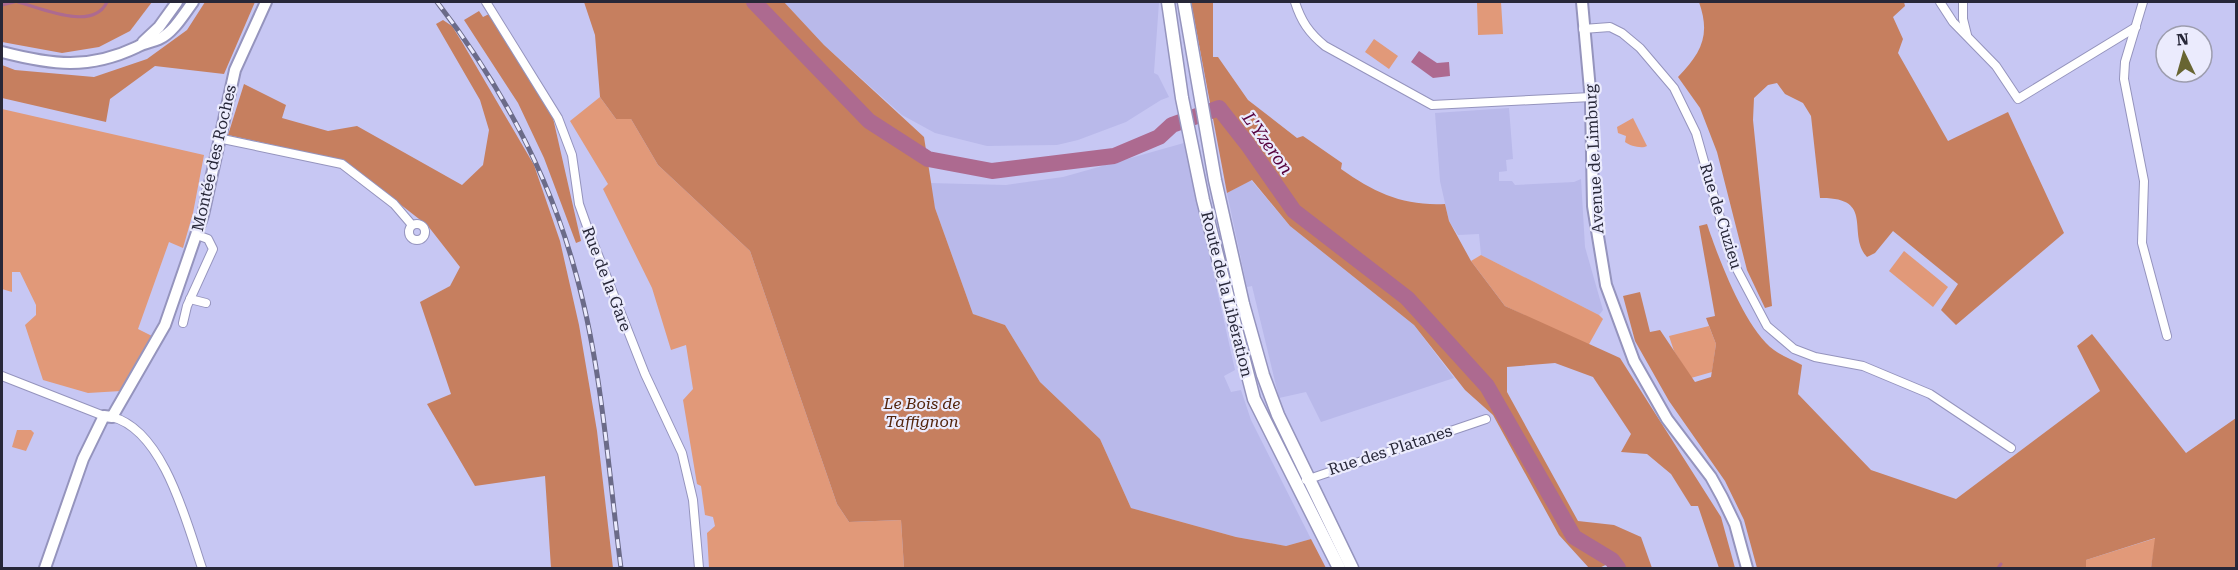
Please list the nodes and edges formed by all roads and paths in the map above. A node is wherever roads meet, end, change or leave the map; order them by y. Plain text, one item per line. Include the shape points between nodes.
1 (177, 2) edge
2 (193, 2) edge
3 (266, 2) edge
4 (486, 2) edge
5 (1168, 2) edge
6 (1184, 2) edge
7 (1296, 2) edge
8 (1582, 2) edge
9 (2143, 2) edge
10 (1963, 3) edge
11 (1942, 5) edge
12 (2136, 27) junction
13 (1583, 29) junction
14 (1967, 36) junction
15 (140, 45) junction
16 (2, 52) edge
17 (1591, 97) junction
18 (218, 138) junction
19 (412, 225) dead end
20 (197, 235) junction
21 (190, 299) junction
22 (206, 303) dead end
23 (183, 323) dead end
24 (2167, 336) dead end
25 (2, 376) edge
26 (108, 416) junction
27 (1486, 419) dead end
28 (2011, 448) dead end
29 (1309, 478) junction
30 (1296, 485) junction
31 (45, 568) edge
32 (202, 568) edge
33 (699, 568) edge
34 (1339, 568) edge
35 (1352, 568) edge
36 (1747, 568) edge

1 - 15 street
2 - 15 street via 161,39
3 - 18 street, Montée des Roches via 235,70
4 - 33 street, Rue de la Gare via 567,139 583,217 645,374 686,464 698,532
5 - 30 main road, Route de la Libération via 1191,143 1254,399
6 - 29 main road, Route de la Libération via 1237,280 1269,395
7 - 17 street via 1310,33 1325,46 1432,105
8 - 13 street, Avenue de Limburg
9 - 12 street
10 - 11 street via 1950,10
10 - 14 street
11 - 14 street
12 - 14 street via 2018,99 1996,66
12 - 24 street via 2124,79 2144,181 2142,243
13 - 17 street, Avenue de Limburg
13 - 28 street, Rue de Cuzieu via 1610,27 1622,33 1674,88 1696,133 1732,260 1767,326 1794,349 1863,366 1930,394
15 - 16 street via 113,58 85,64
17 - 36 street, Avenue de Limburg via 1593,206 1614,313 1634,361 1662,409 1712,477 1735,524
18 - 19 street via 342,164 394,204
18 - 20 street, Montée des Roches
20 - 21 street via 208,239 213,249
20 - 26 street, Montée des Roches via 165,325
21 - 22 street
21 - 23 street
25 - 26 street
26 - 31 street, Montée des Roches via 83,459
26 - 32 street via 122,420 147,442 166,469
27 - 29 street, Rue des Platanes
29 - 30 street, Rue des Platanes
29 - 35 main road, Route de la Libération
30 - 34 main road, Route de la Libération

